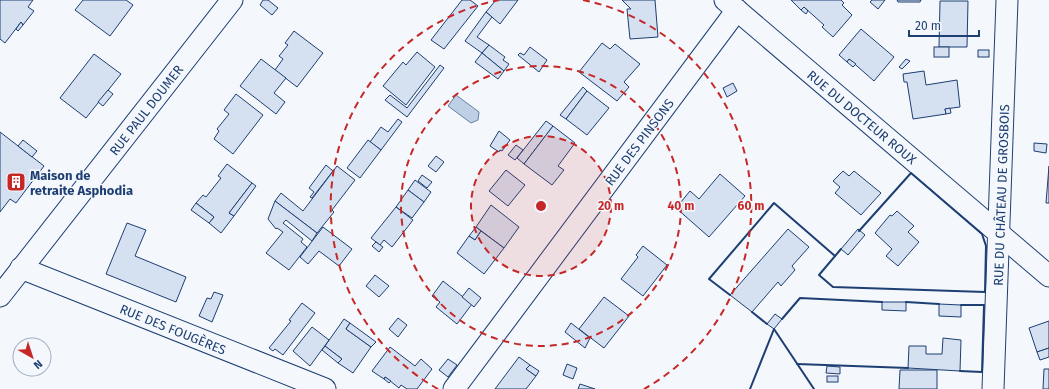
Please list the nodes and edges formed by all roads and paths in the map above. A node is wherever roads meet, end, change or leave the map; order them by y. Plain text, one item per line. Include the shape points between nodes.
1 (232, 0) edge
2 (1007, 0) edge
3 (731, 5) edge
4 (999, 233) junction
5 (21, 268) junction
6 (1049, 276) edge
7 (0, 296) edge
8 (325, 389) edge
9 (454, 389) edge
10 (993, 389) edge

1 - 5 street, RUE PAUL DOUMER
2 - 4 street, RUE DU CHÂTEAU DE GROSBOIS
3 - 4 street, RUE DU DOCTEUR ROUX
3 - 9 street, RUE DES PINSONS
4 - 6 street, RUE DU DOCTEUR ROUX
4 - 10 street, RUE DU CHÂTEAU DE GROSBOIS
5 - 7 street, RUE PAUL DOUMER
5 - 8 street, RUE DES FOUGÈRES

